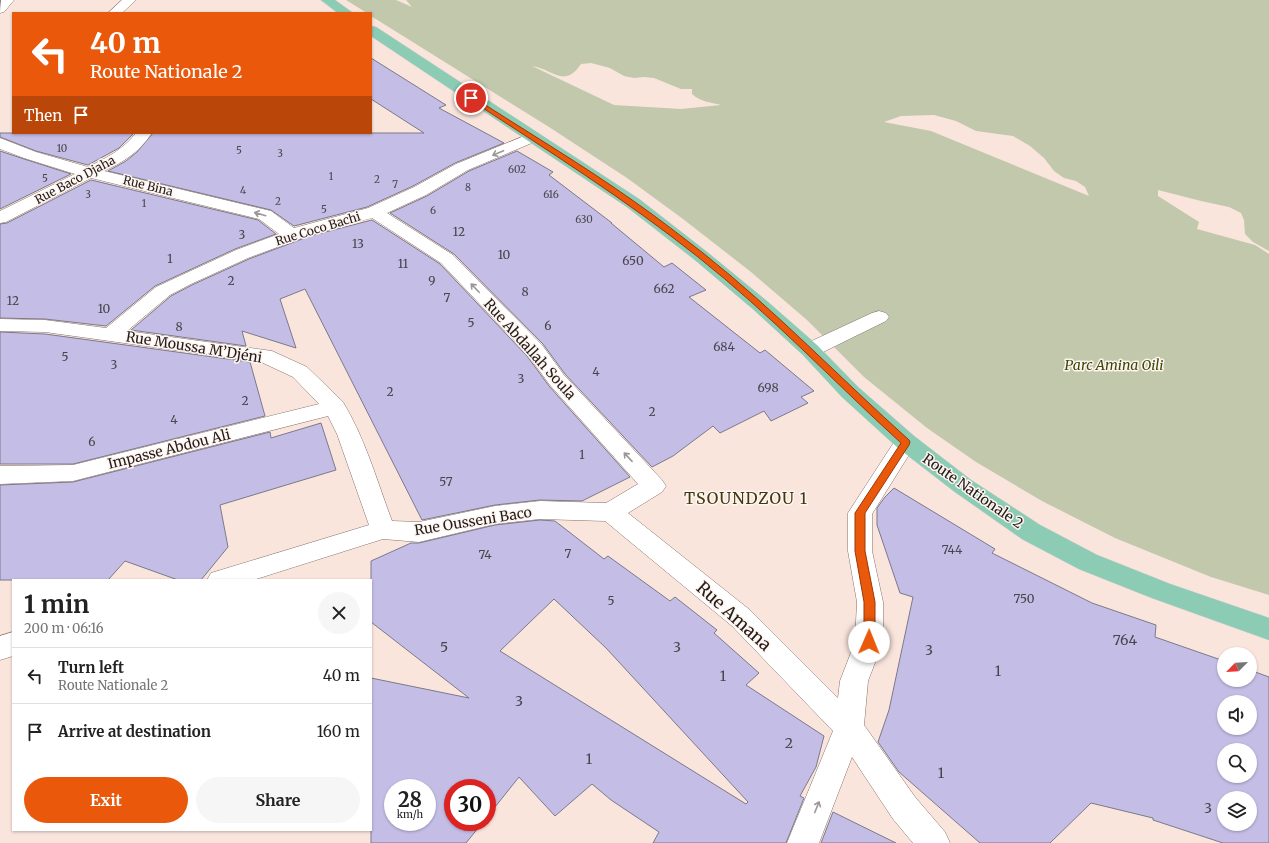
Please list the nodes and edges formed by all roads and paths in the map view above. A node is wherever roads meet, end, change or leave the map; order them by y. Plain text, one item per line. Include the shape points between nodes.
1 (8, 0) edge
2 (130, 0) edge
3 (328, 0) edge
4 (0, 9) edge
5 (115, 12) edge
6 (341, 12) edge
7 (372, 31) edge
8 (143, 134) edge
9 (534, 138) junction
10 (0, 143) edge
11 (90, 173) junction
12 (374, 212) junction
13 (0, 218) edge
14 (292, 235) junction
15 (879, 317) dead end
16 (0, 325) edge
17 (111, 334) junction
18 (810, 350) junction
19 (335, 407) junction
20 (906, 442) junction
21 (0, 475) edge
22 (610, 512) junction
23 (383, 530) junction
24 (223, 579) edge
25 (1269, 628) edge
26 (12, 644) edge
27 (0, 648) edge
28 (849, 728) junction
29 (802, 843) edge
30 (934, 843) edge

1 - 4 street
2 - 5 street
3 - 6 main road
7 - 9 main road, Route Nationale 2
8 - 11 street, Rue Baco Djaha via 134,146 118,158
9 -> 12 street, Rue Coco Bachi via 462,167 420,191
9 - 18 main road, Route Nationale 2 via 633,203 695,251
10 - 11 street, Rue Bina
11 - 13 street, Rue Baco Djaha
14 -> 11 street, Rue Bina via 265,215
12 - 14 street, Rue Coco Bachi
22 -> 12 street, Rue Abdallah Soula via 654,486 557,380 535,350 448,259
14 - 17 street, Rue Coco Bachi via 242,254 163,291
15 - 18 street
16 - 17 street, Rue Moussa M’Djéni via 45,326
17 - 19 street, Rue Moussa M’Djéni via 265,356 300,372
18 - 20 main road, Route Nationale 2 via 850,392
19 - 21 street, Impasse Abdou Ali via 73,473
19 - 23 street, Rue Moussa M’Djéni via 348,434
20 - 25 main road, Route Nationale 2 via 963,486 1031,532 1088,562 1161,591
20 - 28 street via 860,513 860,551 870,602 869,642 854,681
22 - 23 street, Rue Ousseni Baco via 540,510 494,515 419,532
22 - 28 street, Rue Amana via 740,618
23 - 24 street, Rue Ousseni Baco
26 - 27 street
29 -> 28 street
28 - 30 street, Rue Amana via 904,808

